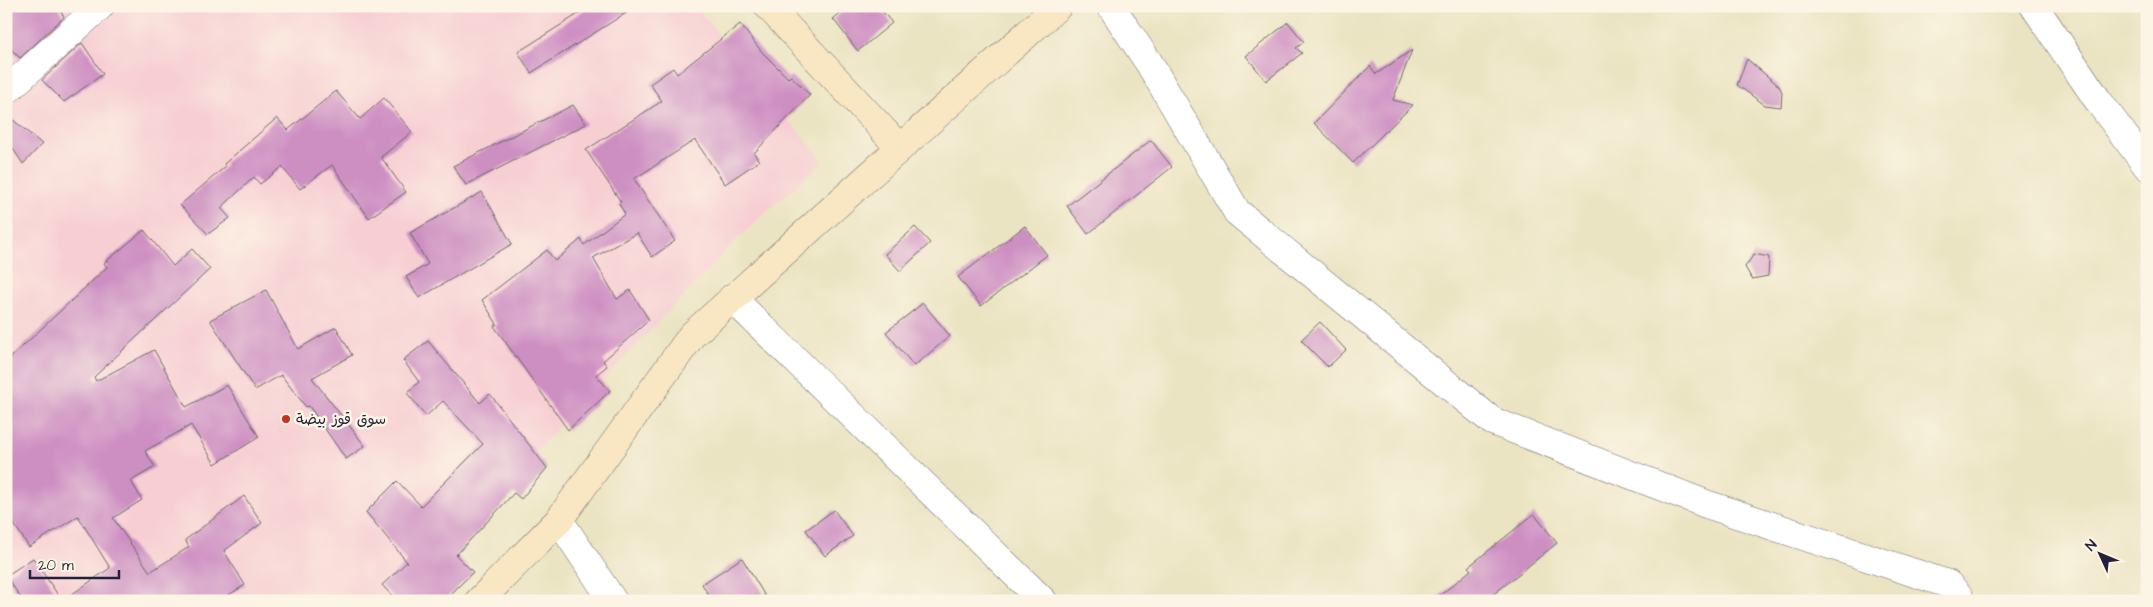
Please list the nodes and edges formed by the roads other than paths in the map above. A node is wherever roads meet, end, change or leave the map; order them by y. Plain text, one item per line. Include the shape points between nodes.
1 (100, 6) edge
2 (768, 6) edge
3 (1058, 6) edge
4 (1111, 6) edge
5 (2034, 6) edge
6 (6, 91) edge
7 (899, 146) junction
8 (2147, 166) edge
9 (732, 298) junction
10 (559, 520) junction
11 (1963, 599) edge
12 (479, 601) edge
13 (613, 601) edge
14 (1043, 601) edge

1 - 6 street
2 - 7 main road
3 - 7 main road
4 - 11 street via 1238,212 1492,420 1706,504 1948,584
5 - 8 street
7 - 9 main road
9 - 10 main road via 692,336
9 - 14 street
10 - 12 main road
10 - 13 street

